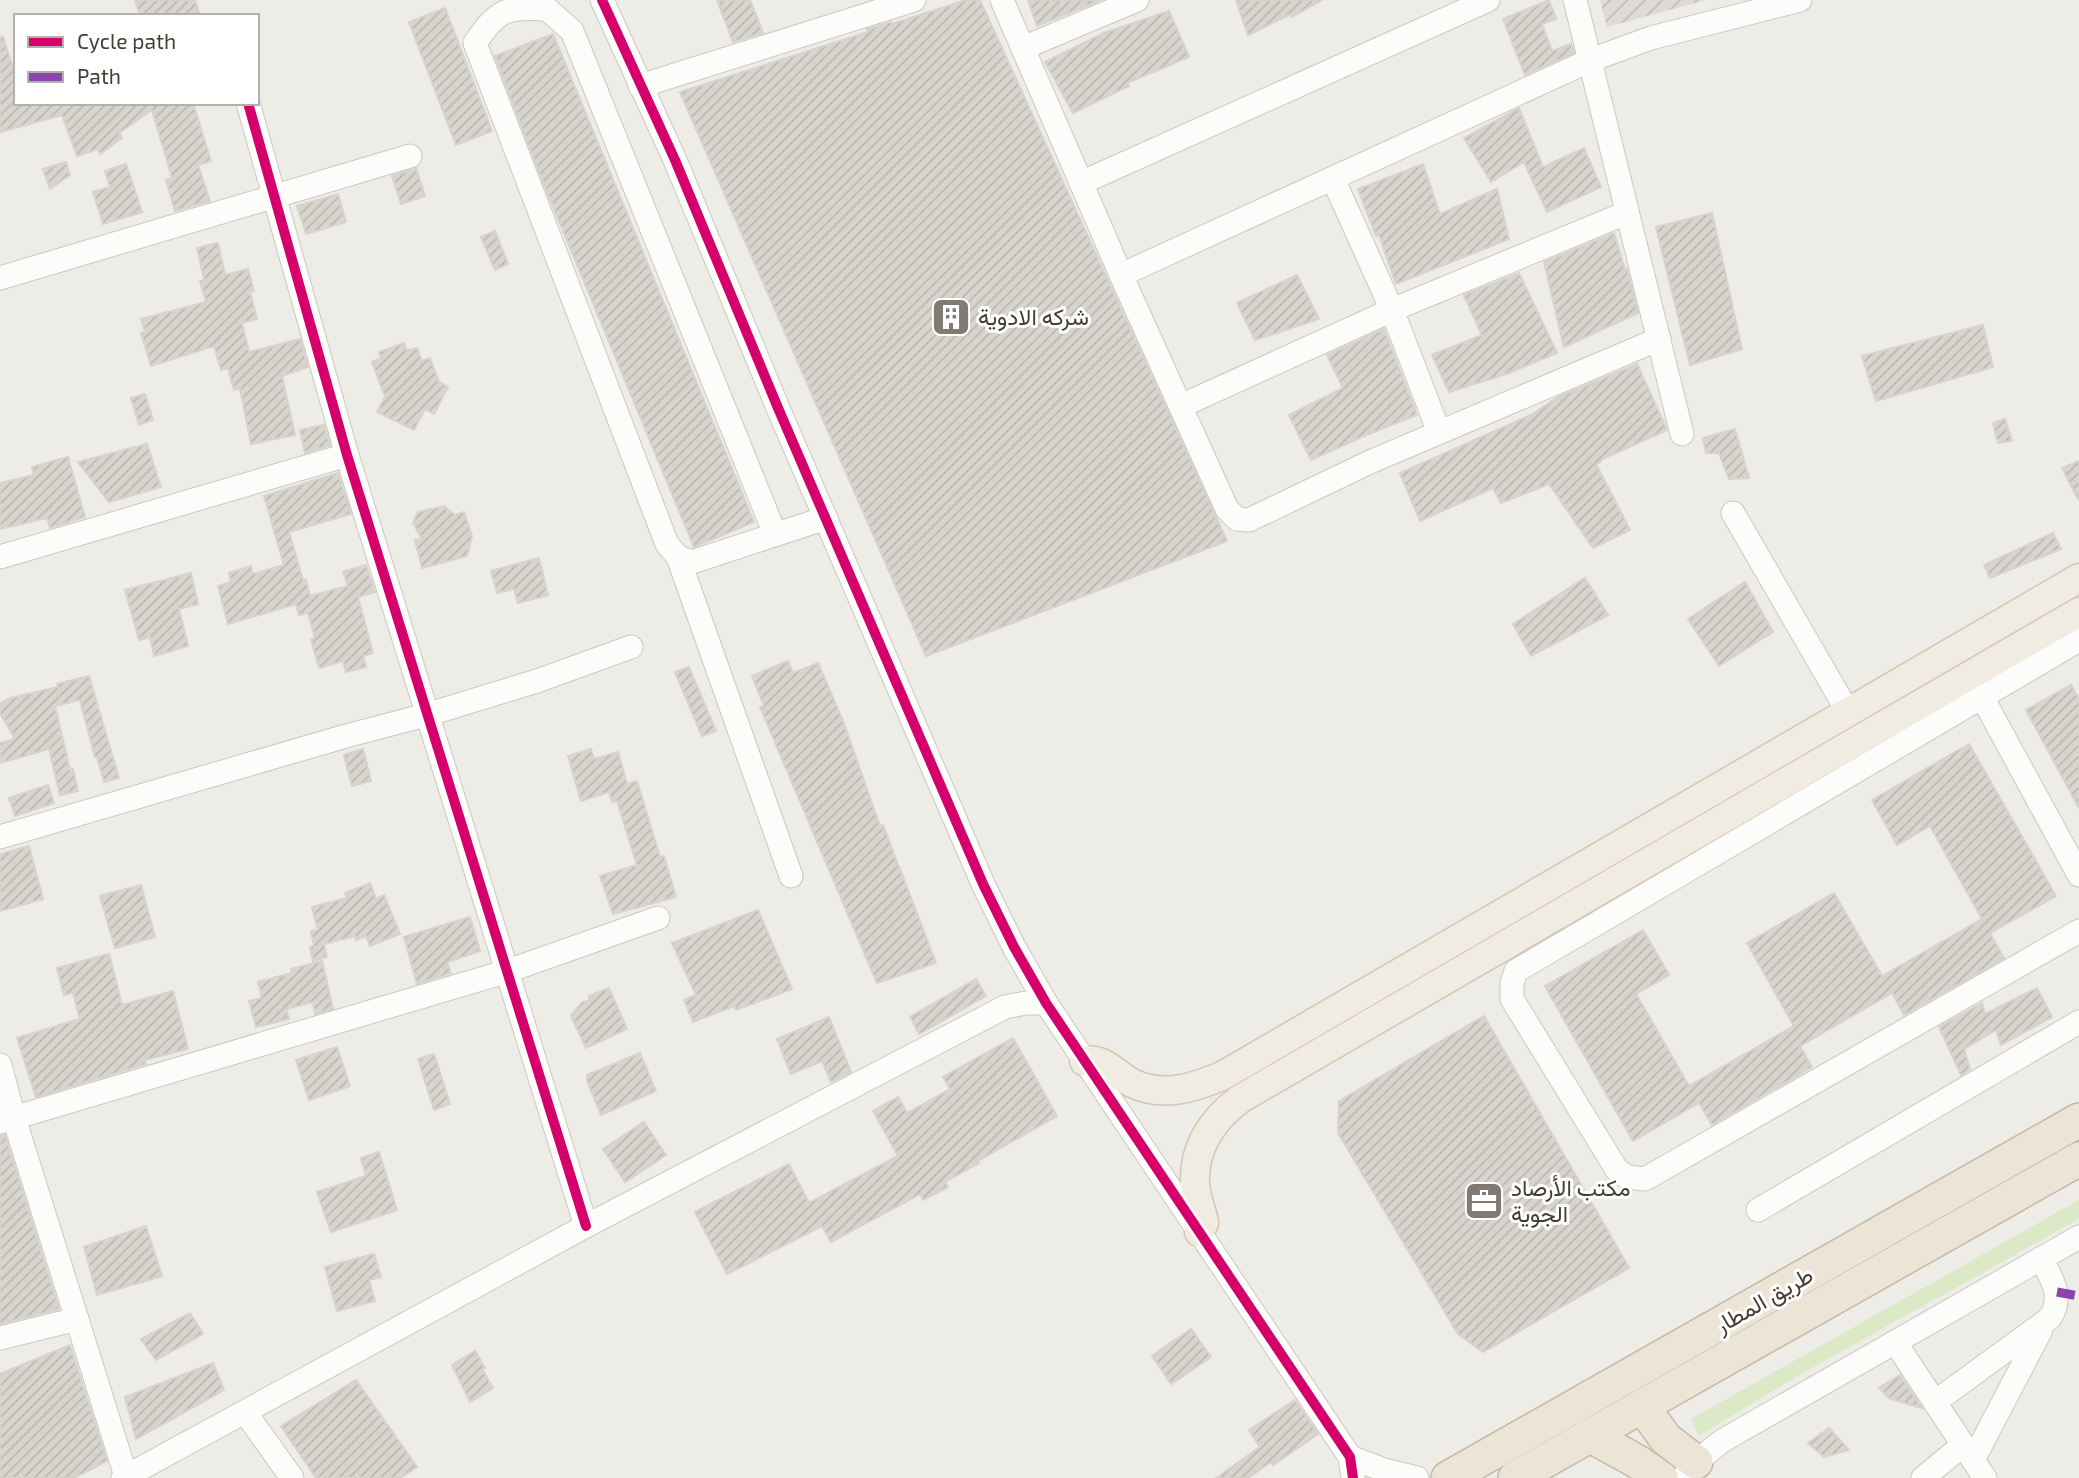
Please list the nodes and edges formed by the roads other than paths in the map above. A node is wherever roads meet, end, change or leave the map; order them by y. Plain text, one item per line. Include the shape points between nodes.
1 (602, 0) edge
2 (914, 0) edge
3 (1002, 0) edge
4 (1137, 0) edge
5 (1488, 0) edge
6 (1575, 0) edge
7 (1800, 0) edge
8 (1726, 9) edge
9 (1023, 48) junction
10 (1591, 60) junction
11 (640, 86) junction
12 (248, 105) edge
13 (410, 156) dead end
14 (1333, 179) junction
15 (1081, 183) junction
16 (273, 196) junction
17 (1626, 213) junction
18 (1121, 275) junction
19 (0, 278) edge
20 (1392, 310) junction
21 (1659, 339) junction
22 (1181, 406) junction
23 (1439, 432) junction
24 (1682, 434) dead end
25 (347, 455) junction
26 (1733, 513) dead end
27 (826, 518) junction
28 (775, 534) junction
29 (0, 556) edge
30 (678, 557) junction
31 (2079, 578) edge
32 (2079, 611) edge
33 (2079, 640) edge
34 (631, 647) dead end
35 (1982, 697) junction
36 (1857, 707) junction
37 (426, 715) junction
38 (1880, 727) junction
39 (0, 837) edge
40 (2079, 875) edge
41 (791, 876) dead end
42 (658, 918) dead end
43 (2079, 932) edge
44 (508, 971) junction
45 (1027, 971) junction
46 (1046, 1003) junction
47 (1005, 1007) junction
48 (2079, 1022) edge
49 (1084, 1061) junction
50 (0, 1065) edge
51 (7, 1120) edge
52 (2079, 1120) edge
53 (2079, 1159) edge
54 (1758, 1210) dead end
55 (586, 1226) junction
56 (1199, 1232) junction
57 (2079, 1237) edge
58 (2041, 1259) junction
59 (77, 1319) junction
60 (2044, 1324) junction
61 (0, 1338) edge
62 (1895, 1342) junction
63 (1935, 1402) junction
64 (1642, 1406) junction
65 (245, 1412) junction
66 (1589, 1435) junction
67 (1974, 1461) edge
68 (1352, 1468) edge
69 (1690, 1470) edge
70 (125, 1477) edge
71 (292, 1478) edge
72 (1417, 1478) edge
73 (1448, 1478) edge
74 (1515, 1478) edge
75 (1661, 1478) edge
76 (1923, 1478) edge

1 - 11 street
2 - 11 street
3 - 9 street
4 - 9 street
5 - 15 street
6 - 10 street
7 - 8 street
8 - 10 street
9 - 15 street
10 - 14 street
10 - 17 street
11 - 27 street
12 - 16 street
13 - 16 street
14 - 18 street
14 - 20 street
15 - 18 street
16 - 19 street
16 - 25 street
17 - 20 street
17 - 21 street
18 - 22 street
20 - 22 street
20 - 23 street
21 - 23 street
21 - 24 street
22 - 23 street via 1227,509 1237,519 1249,520
25 - 29 street
25 - 37 street
26 - 36 street
27 - 28 street
27 - 45 street via 983,884
28 - 30 street via 692,562
28 - 30 street via 572,31 547,9 516,8 491,20 475,43 667,544
30 - 41 street
31 - 36 main road
32 - 38 main road
33 - 35 street
34 - 37 street
35 - 40 street
35 - 43 street via 1516,971 1512,999 1617,1170 1627,1177 1645,1179
36 - 38 main road
36 - 49 main road via 1222,1076 1189,1089 1152,1089 1098,1061
37 - 39 street
37 - 44 street
38 - 56 main road via 1232,1105 1210,1127 1200,1146 1195,1186 1204,1223
42 - 44 street
44 - 51 street
44 - 55 street
45 - 46 street
45 - 47 street
46 - 47 street
46 - 49 street
47 - 55 street
48 - 54 street
49 - 56 street
50 - 51 street
51 - 59 street
52 - 73 highway, طريق المطار
53 - 64 highway, طريق المطار
55 - 65 street
56 - 68 street
57 - 58 street
58 - 60 street via 2057,1292 2055,1310
58 - 62 street
59 - 61 street
59 - 70 street
60 - 63 street
60 - 67 street
62 - 63 street
62 - 69 street via 1722,1441
63 - 67 street
64 - 66 highway, طريق المطار
64 - 69 highway
65 - 70 street
65 - 71 street
66 - 74 highway, طريق المطار
66 - 75 highway
67 - 76 street
68 - 72 street

